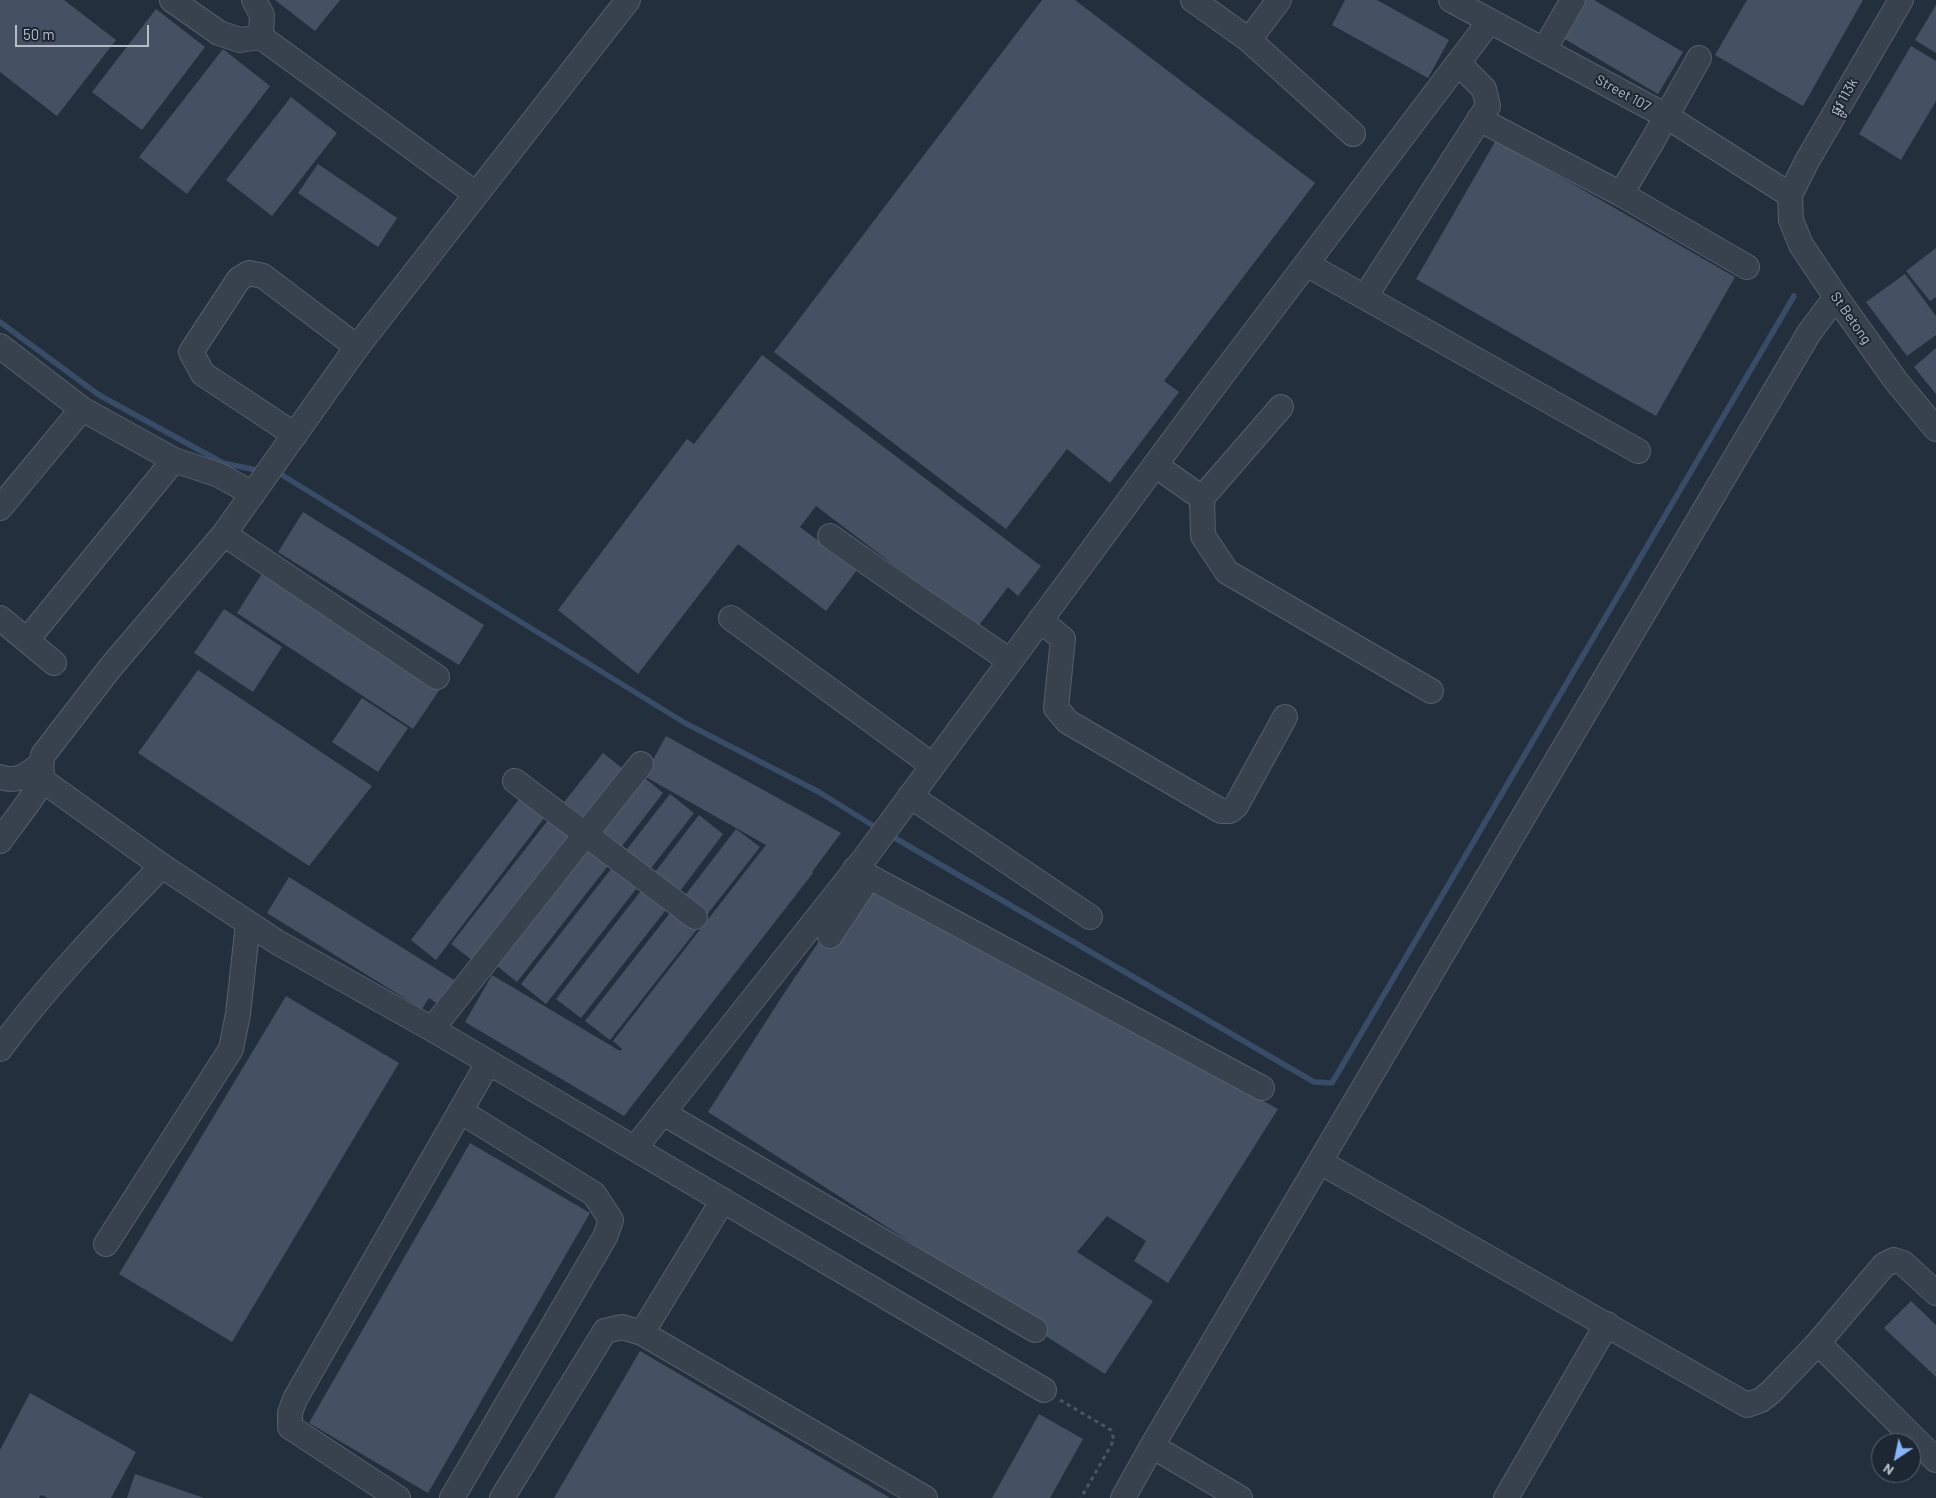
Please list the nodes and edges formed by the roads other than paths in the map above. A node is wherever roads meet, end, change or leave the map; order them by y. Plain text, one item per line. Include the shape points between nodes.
1 (172, 0) edge
2 (254, 0) edge
3 (628, 0) edge
4 (1193, 0) edge
5 (1279, 0) edge
6 (1452, 0) edge
7 (1573, 0) edge
8 (1901, 0) edge
9 (1489, 22) junction
10 (261, 37) junction
11 (1249, 40) junction
12 (1544, 50) junction
13 (1698, 58) dead end
14 (1458, 63) junction
15 (1666, 116) junction
16 (1479, 119) junction
17 (1353, 134) dead end
18 (476, 194) junction
19 (1621, 194) junction
20 (1790, 195) junction
21 (1306, 264) junction
22 (1747, 267) dead end
23 (1365, 297) junction
24 (1836, 297) junction
25 (0, 346) edge
26 (357, 348) junction
27 (1281, 406) dead end
28 (82, 409) junction
29 (1936, 429) edge
30 (295, 435) junction
31 (1638, 451) dead end
32 (174, 460) junction
33 (1155, 465) junction
34 (255, 490) junction
35 (5, 492) edge
36 (1202, 498) junction
37 (224, 534) junction
38 (830, 536) dead end
39 (0, 618) edge
40 (731, 618) dead end
41 (1040, 620) junction
42 (27, 640) junction
43 (1010, 661) junction
44 (54, 663) dead end
45 (437, 677) dead end
46 (1431, 691) dead end
47 (1285, 717) dead end
48 (641, 764) dead end
49 (932, 766) junction
50 (41, 772) junction
51 (0, 777) edge
52 (514, 781) dead end
53 (907, 800) junction
54 (585, 835) junction
55 (0, 840) edge
56 (162, 866) junction
57 (862, 868) junction
58 (695, 917) dead end
59 (1090, 917) dead end
60 (248, 923) junction
61 (830, 936) dead end
62 (432, 1030) junction
63 (0, 1049) edge
64 (488, 1063) junction
65 (1262, 1088) dead end
66 (460, 1112) junction
67 (663, 1113) junction
68 (634, 1148) junction
69 (1320, 1162) junction
70 (723, 1200) junction
71 (106, 1244) dead end
72 (1936, 1293) edge
73 (1607, 1324) junction
74 (1035, 1330) dead end
75 (642, 1333) junction
76 (1818, 1344) junction
77 (1044, 1390) road end
78 (1152, 1446) junction
79 (1936, 1460) edge
80 (398, 1498) edge
81 (452, 1498) edge
82 (502, 1498) edge
83 (925, 1498) edge
84 (1123, 1498) edge
85 (1240, 1498) edge
86 (1506, 1498) edge

1 - 10 street via 219,33 240,40
2 - 10 street via 262,15
3 - 18 street
4 - 11 street
5 - 11 street
6 - 9 street, Street 107
7 - 12 street
8 - 20 street, ផ្លូវ 113k
9 - 12 street, Street 107
9 - 14 street
10 - 18 street
11 - 17 street
12 - 15 street, Street 107
13 - 15 street
14 - 16 street via 1484,89 1488,106
14 - 21 street
15 - 19 street
15 - 20 street, Street 107
16 - 19 street
16 - 23 street
18 - 26 street
19 - 22 street
20 - 24 street, St Betong via 1791,220 1801,244
21 - 23 street
21 - 33 street
23 - 31 street
24 - 29 street, St Betong via 1896,381
24 - 69 street via 1809,333
25 - 28 street
26 - 30 street
26 - 30 street via 263,276 249,273 239,279 191,352 202,374
27 - 36 street
28 - 32 street
28 - 35 street
30 - 34 street
32 - 34 street
32 - 42 street
33 - 36 street
33 - 41 street
34 - 37 street
36 - 46 street via 1203,536 1227,572
37 - 45 street
37 - 50 street via 110,668 43,755
38 - 43 street
39 - 42 street
40 - 49 street
41 - 43 street
41 - 47 street via 1063,638 1056,708 1068,722 1221,811 1230,811 1236,806
42 - 44 street
43 - 49 street
48 - 54 street
49 - 53 street
50 - 51 street via 7,780
50 - 55 street via 24,809
50 - 56 street
52 - 54 street
53 - 57 street
53 - 59 street
54 - 58 street
54 - 62 street
56 - 60 street
56 - 63 street via 76,956
57 - 61 street
57 - 65 street
57 - 67 street
60 - 62 street
60 - 71 street via 231,1049
62 - 64 street
64 - 66 street
64 - 68 street
66 - 80 street via 295,1399 290,1413 290,1427
66 - 81 street via 594,1194 611,1220 605,1237
67 - 68 street
67 - 74 street
68 - 70 street
69 - 73 street
69 - 78 street
70 - 75 street
70 - 77 street
72 - 76 street via 1903,1263 1894,1260 1884,1265
73 - 76 street via 1747,1405 1766,1396
73 - 86 street
75 - 82 street via 622,1327 605,1331
75 - 83 street
76 - 79 street
78 - 84 street
78 - 85 street

